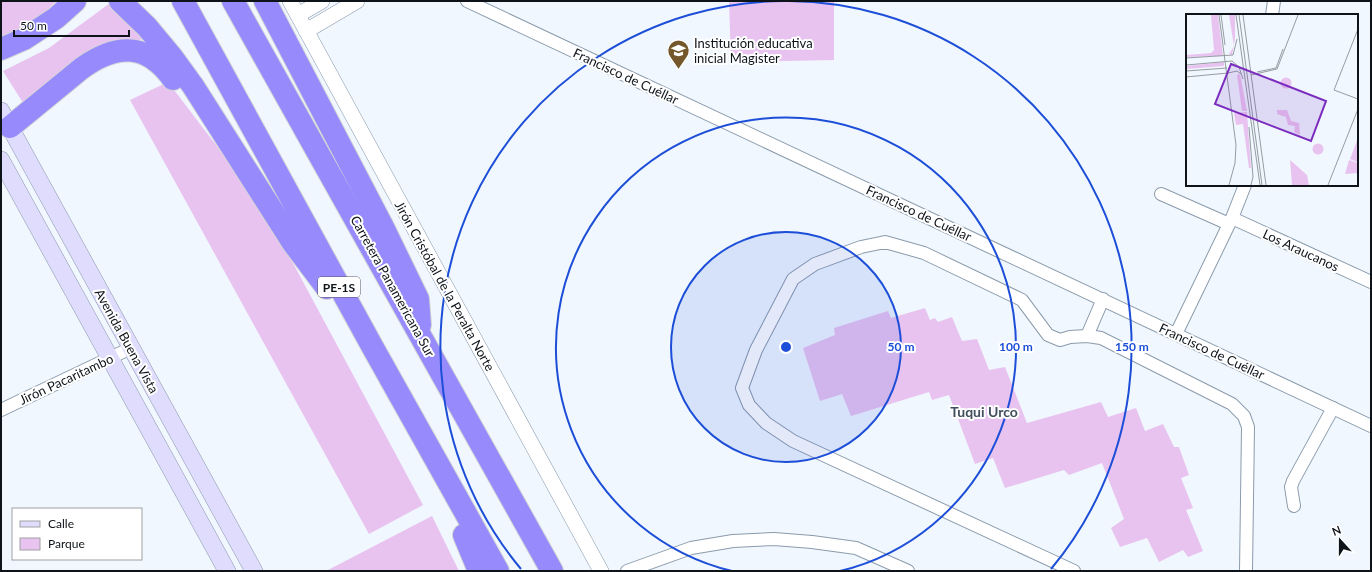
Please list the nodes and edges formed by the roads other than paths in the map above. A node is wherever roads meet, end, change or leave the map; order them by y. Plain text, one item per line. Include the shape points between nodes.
1 (75, 1) edge
2 (120, 1) edge
3 (183, 1) edge
4 (233, 1) edge
5 (265, 1) edge
6 (290, 1) edge
7 (322, 1) edge
8 (356, 1) edge
9 (467, 1) edge
10 (1274, 1) edge
11 (1272, 14) edge
12 (298, 15) junction
13 (306, 31) junction
14 (1, 49) edge
15 (4, 124) edge
16 (1, 160) edge
17 (1244, 186) edge
18 (1161, 194) dead end
19 (1230, 221) junction
20 (293, 242) junction
21 (1371, 282) edge
22 (1103, 299) junction
23 (420, 334) junction
24 (1176, 334) junction
25 (1087, 336) junction
26 (372, 346) junction
27 (131, 348) junction
28 (110, 358) junction
29 (1333, 408) junction
30 (1, 410) edge
31 (1371, 426) edge
32 (423, 440) junction
33 (1294, 506) dead end
34 (548, 563) edge
35 (227, 571) edge
36 (254, 571) edge
37 (479, 571) edge
38 (498, 571) edge
39 (570, 571) edge
40 (601, 571) edge
41 (627, 571) edge
42 (908, 571) edge
43 (1074, 571) edge
44 (1246, 571) edge

1 - 14 highway via 56,18 24,39
2 - 20 highway via 156,38 193,86
3 - 26 highway, PE-1S
4 - 23 highway, Carretera Panamericana Sur
5 - 23 highway via 418,299
6 - 12 street, Jirón Cristóbal de la Peralta Norte
7 - 12 street
8 - 13 street
9 - 22 street, Francisco de Cuéllar
10 - 11 street
12 - 13 street, Jirón Cristóbal de la Peralta Norte
13 - 40 street, Jirón Cristóbal de la Peralta Norte
15 - 20 highway via 96,59 132,50 148,54 168,71
15 - 27 main road, Avenida Buena Vista
16 - 28 main road, Avenida Buena Vista
17 - 19 street
18 - 19 street, Los Araucanos
19 - 21 street, Los Araucanos
19 - 24 street
20 - 26 highway
22 - 24 street, Francisco de Cuéllar
22 - 25 street
23 - 34 highway, Carretera Panamericana Sur
24 - 29 street, Francisco de Cuéllar
25 - 43 street via 1060,340 1048,335 1022,300 924,253 885,242 860,247 815,264 793,279 756,350 742,388 749,405 766,423 793,441
25 - 44 street via 1102,338 1232,404 1244,416 1248,427
26 - 32 highway, PE-1S
27 - 28 street, Jirón Pacaritambo
27 - 36 main road, Avenida Buena Vista
28 - 30 street, Jirón Pacaritambo
28 - 35 main road, Avenida Buena Vista
29 - 31 street, Francisco de Cuéllar
29 - 33 street via 1291,487
32 - 37 highway
32 - 38 highway, PE-1S
34 - 39 highway
41 - 42 street via 691,548 733,541 774,539 856,548

